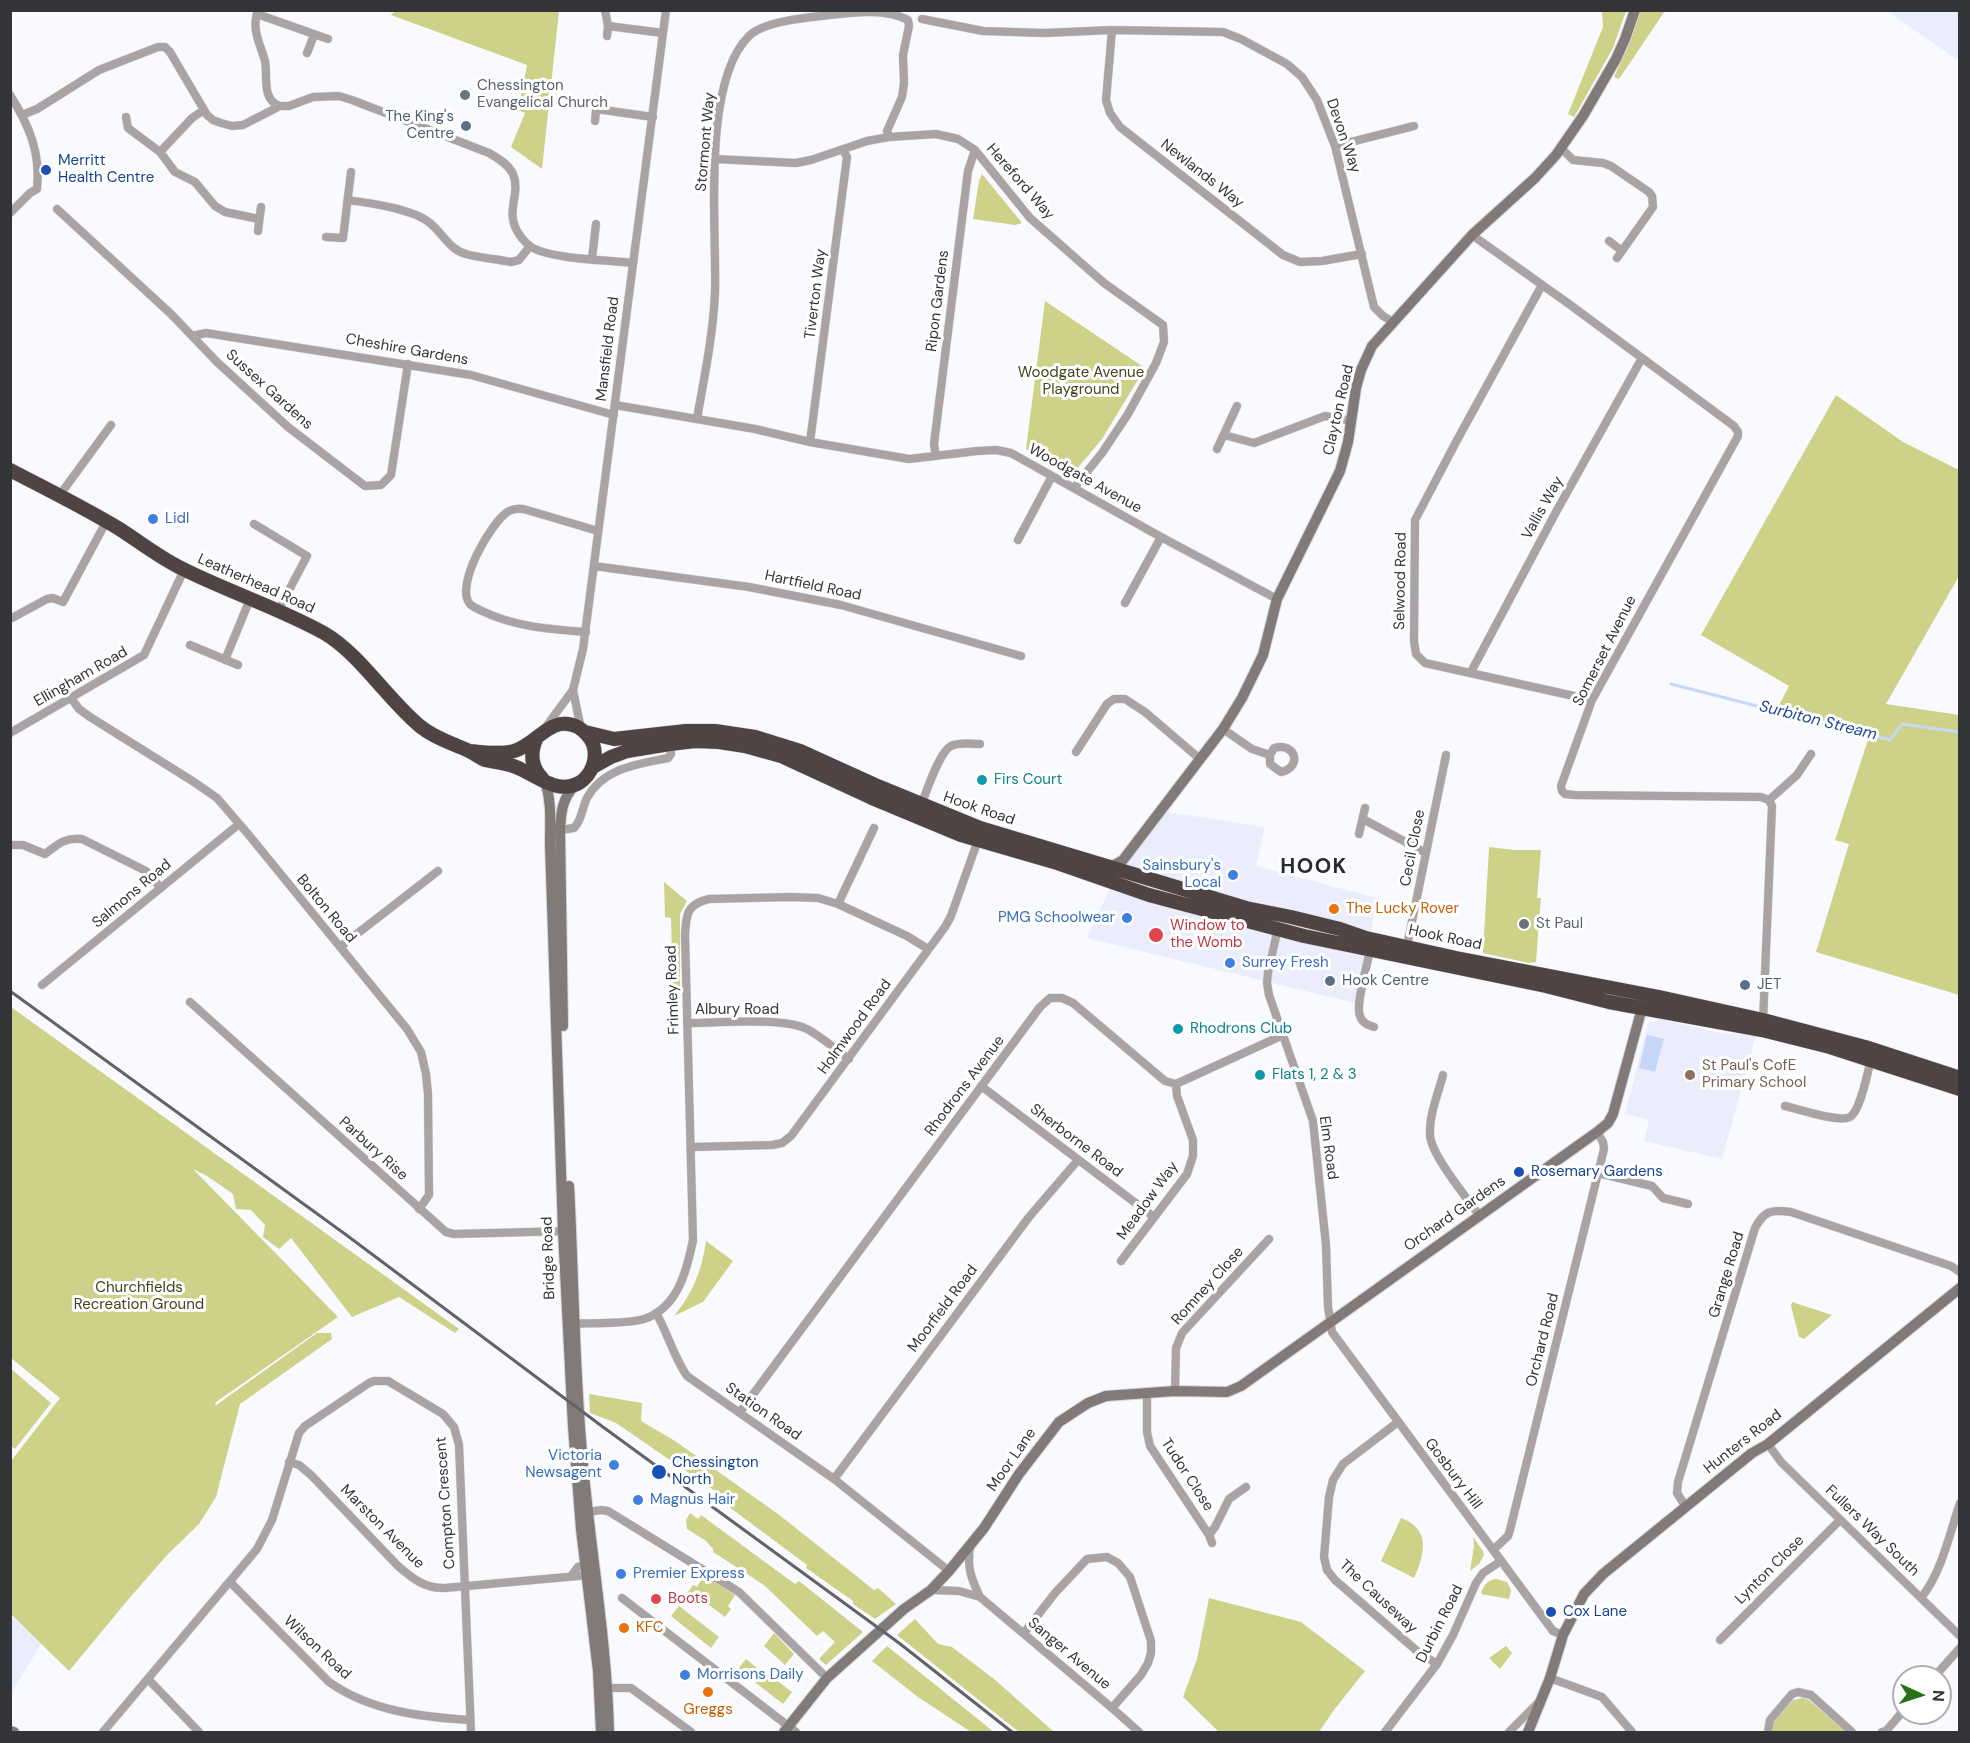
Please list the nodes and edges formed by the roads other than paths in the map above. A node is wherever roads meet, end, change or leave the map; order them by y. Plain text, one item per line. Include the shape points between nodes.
1 (605, 10) edge
2 (666, 10) edge
3 (1635, 10) edge
4 (257, 12) edge
5 (922, 19) dead end
6 (608, 26) junction
7 (1112, 30) junction
8 (663, 33) junction
9 (315, 35) junction
10 (607, 36) dead end
11 (328, 39) dead end
12 (308, 53) dead end
13 (10, 95) edge
14 (597, 100) dead end
15 (280, 106) junction
16 (204, 110) junction
17 (596, 110) junction
18 (22, 115) junction
19 (126, 117) dead end
20 (653, 117) junction
21 (595, 121) dead end
22 (1414, 126) dead end
23 (889, 137) junction
24 (1335, 146) junction
25 (1561, 148) junction
26 (843, 150) junction
27 (975, 150) junction
28 (160, 152) junction
29 (715, 159) junction
30 (351, 172) dead end
31 (348, 200) junction
32 (261, 207) dead end
33 (57, 209) dead end
34 (10, 213) edge
35 (259, 219) junction
36 (596, 224) dead end
37 (258, 231) dead end
38 (1472, 235) junction
39 (327, 237) dead end
40 (1609, 241) dead end
41 (530, 246) junction
42 (1362, 254) junction
43 (592, 259) junction
44 (632, 263) junction
45 (1542, 285) junction
46 (1393, 322) junction
47 (192, 336) junction
48 (1642, 358) junction
49 (408, 364) junction
50 (615, 405) junction
51 (1237, 406) dead end
52 (614, 415) junction
53 (696, 419) junction
54 (1352, 421) junction
55 (111, 425) dead end
56 (1224, 435) junction
57 (810, 442) junction
58 (1217, 449) dead end
59 (936, 456) junction
60 (10, 470) edge
61 (1052, 476) junction
62 (1074, 488) junction
63 (60, 496) junction
64 (106, 522) junction
65 (254, 524) dead end
66 (598, 531) junction
67 (1161, 537) junction
68 (1018, 540) dead end
69 (594, 566) junction
70 (184, 570) junction
71 (250, 599) junction
72 (1277, 599) junction
73 (1125, 603) dead end
74 (278, 611) junction
75 (12, 618) dead end
76 (586, 632) junction
77 (190, 645) dead end
78 (1021, 656) dead end
79 (225, 660) junction
80 (238, 665) dead end
81 (1471, 672) junction
82 (573, 690) junction
83 (71, 698) junction
84 (1592, 700) junction
85 (1223, 729) junction
86 (583, 731) junction
87 (10, 734) edge
88 (540, 734) junction
89 (670, 744) junction
90 (980, 744) dead end
91 (469, 751) junction
92 (1076, 752) dead end
93 (1811, 754) dead end
94 (1270, 755) dead end
95 (1446, 755) dead end
96 (1200, 759) junction
97 (593, 767) junction
98 (544, 781) junction
99 (575, 785) junction
100 (1769, 800) junction
101 (921, 805) junction
102 (1365, 808) dead end
103 (1363, 819) junction
104 (239, 824) junction
105 (874, 828) dead end
106 (560, 830) junction
107 (1359, 834) dead end
108 (978, 840) junction
109 (10, 845) edge
110 (1426, 853) junction
111 (1111, 867) junction
112 (438, 871) dead end
113 (1106, 881) junction
114 (161, 888) junction
115 (838, 904) junction
116 (1279, 923) junction
117 (1407, 946) junction
118 (340, 947) junction
119 (928, 949) junction
120 (1370, 950) junction
121 (42, 986) dead end
122 (190, 1002) dead end
123 (1642, 1008) junction
124 (687, 1023) junction
125 (1762, 1025) junction
126 (1374, 1027) dead end
127 (1283, 1035) junction
128 (849, 1059) junction
129 (1871, 1060) junction
130 (1443, 1075) dead end
131 (1959, 1078) edge
132 (1176, 1084) junction
133 (981, 1086) junction
134 (1959, 1089) edge
135 (1785, 1106) dead end
136 (1597, 1132) junction
137 (691, 1148) junction
138 (1077, 1160) junction
139 (1598, 1173) junction
140 (1688, 1204) dead end
141 (419, 1209) junction
142 (1479, 1215) junction
143 (1154, 1217) junction
144 (567, 1231) junction
145 (1269, 1239) dead end
146 (1121, 1261) dead end
147 (1959, 1272) edge
148 (1959, 1288) edge
149 (656, 1313) junction
150 (1331, 1321) junction
151 (571, 1324) junction
152 (1175, 1391) junction
153 (1146, 1392) junction
154 (740, 1412) junction
155 (1398, 1422) junction
156 (1768, 1443) junction
157 (289, 1462) junction
158 (834, 1479) junction
159 (1246, 1487) dead end
160 (1959, 1503) edge
161 (1686, 1507) junction
162 (588, 1512) junction
163 (1840, 1520) junction
164 (970, 1546) junction
165 (1493, 1550) junction
166 (1501, 1561) junction
167 (589, 1570) junction
168 (949, 1571) junction
169 (230, 1582) junction
170 (465, 1586) junction
171 (931, 1590) junction
172 (980, 1597) junction
173 (622, 1598) dead end
174 (1921, 1598) junction
175 (1024, 1634) junction
176 (1563, 1635) junction
177 (1959, 1636) edge
178 (1720, 1640) dead end
179 (1959, 1648) edge
180 (1437, 1664) junction
181 (1944, 1665) edge
182 (827, 1678) junction
183 (1550, 1678) junction
184 (148, 1679) junction
185 (608, 1688) junction
186 (1541, 1700) junction
187 (1112, 1708) junction
188 (470, 1720) junction
189 (789, 1731) edge
190 (103, 1732) edge
191 (200, 1732) edge
192 (471, 1732) edge
193 (601, 1732) edge
194 (609, 1732) edge
195 (691, 1732) edge
196 (1139, 1732) edge
197 (1385, 1732) edge
198 (1509, 1732) edge
199 (1528, 1732) edge
200 (1632, 1732) edge
201 (1768, 1732) edge
202 (1852, 1732) edge

1 - 6 street
2 - 8 street, Mansfield Road
3 - 25 street, Clayton Road via 1616,59
4 - 9 street
4 - 15 street via 256,37 265,62 267,89 272,102
5 - 7 street, Devon Way via 983,31
6 - 8 street
6 - 10 street
7 - 24 street, Devon Way via 1223,32 1241,39 1287,64 1302,77 1317,100
7 - 42 street, Newlands Way via 1107,100 1120,127 1283,255 1300,262
8 - 20 street, Mansfield Road
9 - 11 street
9 - 12 street
13 - 18 street
14 - 17 street
15 - 16 street via 243,125 232,126 213,120
15 - 41 street via 313,97 339,96 489,153 513,175 512,217
16 - 18 street via 171,52 158,47 99,70
16 - 28 street
17 - 20 street
17 - 21 street
18 - 34 street via 35,145 37,189
19 - 28 street via 128,128
20 - 44 street, Mansfield Road
22 - 24 street
23 - 26 street, Hereford Way
23 - 27 street, Hereford Way via 936,134 958,139
23 - 29 street, Stormont Way via 887,131 902,97 908,20 880,13 843,13 770,26 748,36 728,69
24 - 42 street, Devon Way
25 - 38 street, Clayton Road via 1535,178
25 - 40 street via 1573,160 1611,166 1652,196 1653,207 1619,254
26 - 29 street, Hereford Way via 796,163
26 - 57 street, Tiverton Way via 847,158
27 - 59 street, Ripon Gardens via 968,171 934,444
27 - 62 street, Hereford Way via 1030,218 1104,283 1163,325 1164,342 1156,363 1128,414
28 - 35 street via 175,172 195,182 215,206
29 - 53 street, Stormont Way via 715,294
30 - 31 street
31 - 39 street via 343,238
31 - 41 street via 385,205 424,220 465,254 512,262 519,260
32 - 35 street
33 - 47 street, Sussex Gardens
35 - 37 street
36 - 43 street
38 - 45 street, Somerset Avenue
38 - 46 street, Clayton Road
41 - 43 street via 548,254
42 - 46 street, Devon Way via 1374,307
43 - 44 street
44 - 50 street, Mansfield Road
45 - 48 street, Somerset Avenue
45 - 81 street, Selwood Road via 1415,520 1416,654 1425,663
46 - 54 street, Clayton Road via 1372,346 1361,370
47 - 49 street, Cheshire Gardens via 206,333
47 - 49 street, Sussex Gardens via 288,427 365,486 381,485 391,475
48 - 81 street, Vallis Way
48 - 84 street, Somerset Avenue via 1734,426 1738,436
49 - 52 street, Cheshire Gardens via 471,375
50 - 52 street, Mansfield Road
50 - 53 street, Woodgate Avenue
51 - 56 street
52 - 66 street, Mansfield Road
53 - 57 street, Woodgate Avenue
54 - 56 street via 1324,416 1254,443
54 - 72 street, Clayton Road via 1340,471
55 - 63 street
56 - 58 street
57 - 59 street, Woodgate Avenue via 909,459
59 - 61 street, Woodgate Avenue via 996,450 1011,453
60 - 63 highway, Leatherhead Road
61 - 62 street, Woodgate Avenue
61 - 68 street
62 - 67 street, Woodgate Avenue
63 - 64 highway, Leatherhead Road
64 - 70 highway, Leatherhead Road
64 - 75 street via 63,602 47,598
65 - 74 street via 307,556
66 - 69 street, Mansfield Road
66 - 76 street via 527,510 511,510 480,546 466,589 470,605 500,620 534,628
67 - 72 street, Woodgate Avenue
67 - 73 street
69 - 76 street, Mansfield Road
69 - 78 street, Hartfield Road via 841,604
70 - 71 highway, Leatherhead Road
70 - 83 street, Ellingham Road via 144,655
71 - 74 highway, Leatherhead Road
71 - 79 street
72 - 85 street, Clayton Road via 1263,655
74 - 91 highway, Leatherhead Road via 306,623 351,654 422,728
76 - 82 street, Mansfield Road
77 - 79 street
79 - 80 street
81 - 84 street, Selwood Road
82 - 86 street, Mansfield Road
82 - 88 street, Mansfield Road
83 - 87 street, Ellingham Road
83 - 104 street, Bolton Road via 90,717 217,798
84 - 100 street, Somerset Avenue via 1561,786 1565,794
85 - 94 street via 1252,749
85 - 96 street, Clayton Road
86 - 88 highway via 561,723
86 - 97 highway via 592,743
86 - 101 highway, Hook Road via 614,739 686,731 755,737 800,751
88 - 91 highway via 516,750
88 - 98 highway via 531,755
89 - 97 highway, Hook Road via 627,751
89 - 106 street via 670,757 632,765 604,778 586,800 578,824
89 - 108 highway, Hook Road via 719,742 781,756
90 - 101 street via 959,744 943,753
91 - 98 highway, Leatherhead Road
92 - 96 street via 1107,704 1125,699
93 - 100 street via 1797,775
95 - 110 street, Cecil Close
96 - 111 street, Clayton Road via 1123,860
97 - 99 highway
98 - 99 highway via 564,787
98 - 144 street, Bridge Road via 551,811
99 - 106 street, Bridge Road via 562,806
100 - 125 street via 1772,806
101 - 111 highway, Hook Road via 980,828
102 - 103 street
103 - 107 street
103 - 110 street
104 - 114 street, Salmons Road
104 - 118 street, Bolton Road
105 - 115 street
106 - 144 street, Bridge Road
108 - 113 highway, Hook Road
108 - 119 street, Holmwood Road via 951,916
109 - 114 street via 23,845 45,854 59,843 82,839 146,872
110 - 117 street, Cecil Close
111 - 113 street, Clayton Road
111 - 116 highway, Hook Road via 1246,908
112 - 118 street
113 - 116 highway, Hook Road via 1149,895
114 - 121 street, Salmons Road
115 - 119 street, Frimley Road
115 - 124 street, Frimley Road via 818,898 790,897 698,901 686,918
116 - 117 highway, Hook Road via 1301,919
116 - 120 highway, Hook Road
116 - 127 street, Elm Road via 1266,983
117 - 125 highway, Hook Road
118 - 141 street, Bolton Road via 421,1052 428,1094 429,1192
119 - 128 street, Holmwood Road
120 - 123 highway, Hook Road
120 - 126 street via 1359,1016
122 - 141 street, Parbury Rise
123 - 125 highway, Hook Road
123 - 136 street, Orchard Gardens via 1613,1114
124 - 128 street, Albury Road via 792,1024 807,1029
124 - 137 street, Frimley Road
125 - 129 highway, Hook Road
125 - 131 highway, Hook Road via 1865,1047
127 - 132 street
127 - 150 street, Elm Road via 1313,1121
128 - 137 street, Holmwood Road via 782,1143
129 - 134 highway, Hook Road
129 - 135 street via 1857,1108 1850,1116 1839,1119
130 - 142 street via 1430,1137 1434,1150
132 - 133 street, Rhodrons Avenue via 1165,1081 1072,1003 1050,998
132 - 143 street, Meadow Way via 1193,1156 1187,1173
133 - 138 street, Sherborne Road
133 - 154 street, Rhodrons Avenue
136 - 139 street, Orchard Road via 1604,1149
136 - 142 street, Orchard Gardens
137 - 149 street, Frimley Road via 693,1240 678,1288 668,1305
138 - 143 street, Sherborne Road
138 - 158 street, Moorfield Road via 1029,1217
139 - 140 street via 1652,1186 1663,1198
139 - 165 street, Orchard Road via 1510,1530
141 - 144 street, Parbury Rise via 450,1233
142 - 150 street, Orchard Gardens
143 - 146 street, Meadow Way
144 - 151 street, Bridge Road
145 - 152 street, Romney Close via 1182,1333 1176,1347
147 - 161 street, Grange Road via 1791,1212 1779,1210 1760,1218 1678,1482 1677,1493
148 - 156 street, Hunters Road
149 - 151 street via 644,1319
149 - 154 street, Station Road via 687,1376
150 - 152 street, Moor Lane via 1241,1386 1227,1392
150 - 155 street, Gosbury Hill via 1332,1332
151 - 162 street, Bridge Road
151 - 167 street, Bridge Road via 581,1529
152 - 153 street, Moor Lane
153 - 159 street, Tudor Close via 1150,1446 1210,1539 1229,1498
153 - 164 street, Moor Lane via 1106,1396 1059,1422
154 - 158 street, Station Road
155 - 165 street, Gosbury Hill
155 - 180 street, The Causeway via 1343,1464 1333,1480 1324,1557 1335,1580
156 - 161 street, Hunters Road
156 - 163 street, Fullers Way South via 1781,1462
157 - 169 street, Compton Crescent via 264,1539
157 - 170 street, Marston Avenue via 311,1475 412,1578 435,1588
157 - 170 street, Compton Crescent via 305,1426 374,1381 396,1384 443,1414 454,1427 459,1445
158 - 168 street, Station Road
160 - 174 street via 1936,1574
161 - 176 street, Hunters Road via 1603,1574 1584,1594
162 - 167 street, Bridge Road
162 - 182 street via 608,1511 739,1592
163 - 174 street, Fullers Way South
163 - 178 street, Lynton Close
164 - 168 street, Moor Lane
164 - 172 street, Sanger Avenue via 970,1574
165 - 166 street, Gosbury Hill
166 - 176 street, Gosbury Hill via 1552,1631
166 - 180 street, Durbin Road via 1476,1583
167 - 170 street, Marston Avenue
167 - 185 street, Bridge Road
167 - 193 street, Bridge Road
168 - 171 street, Moor Lane
169 - 184 street, Compton Crescent
169 - 188 street, Wilson Road via 343,1692 416,1716
170 - 188 street, Compton Crescent
171 - 172 street, Sanger Avenue
171 - 182 street, Moor Lane
172 - 175 street, Sanger Avenue
173 - 189 street
174 - 177 street, Fullers Way South
175 - 187 street, Sanger Avenue
175 - 187 street via 1087,1559 1107,1557 1118,1563 1130,1577 1152,1653 1141,1675
176 - 183 street
179 - 181 street
180 - 197 street, Durbin Road
182 - 189 street, Moor Lane
183 - 186 street
183 - 200 street via 1602,1697
184 - 190 street, Compton Crescent
184 - 191 street
185 - 194 street, Bridge Road
185 - 195 street via 631,1688
186 - 198 street
186 - 199 street
187 - 196 street, Sanger Avenue
188 - 192 street, Compton Crescent
201 - 202 street via 1770,1720 1798,1692 1811,1695

